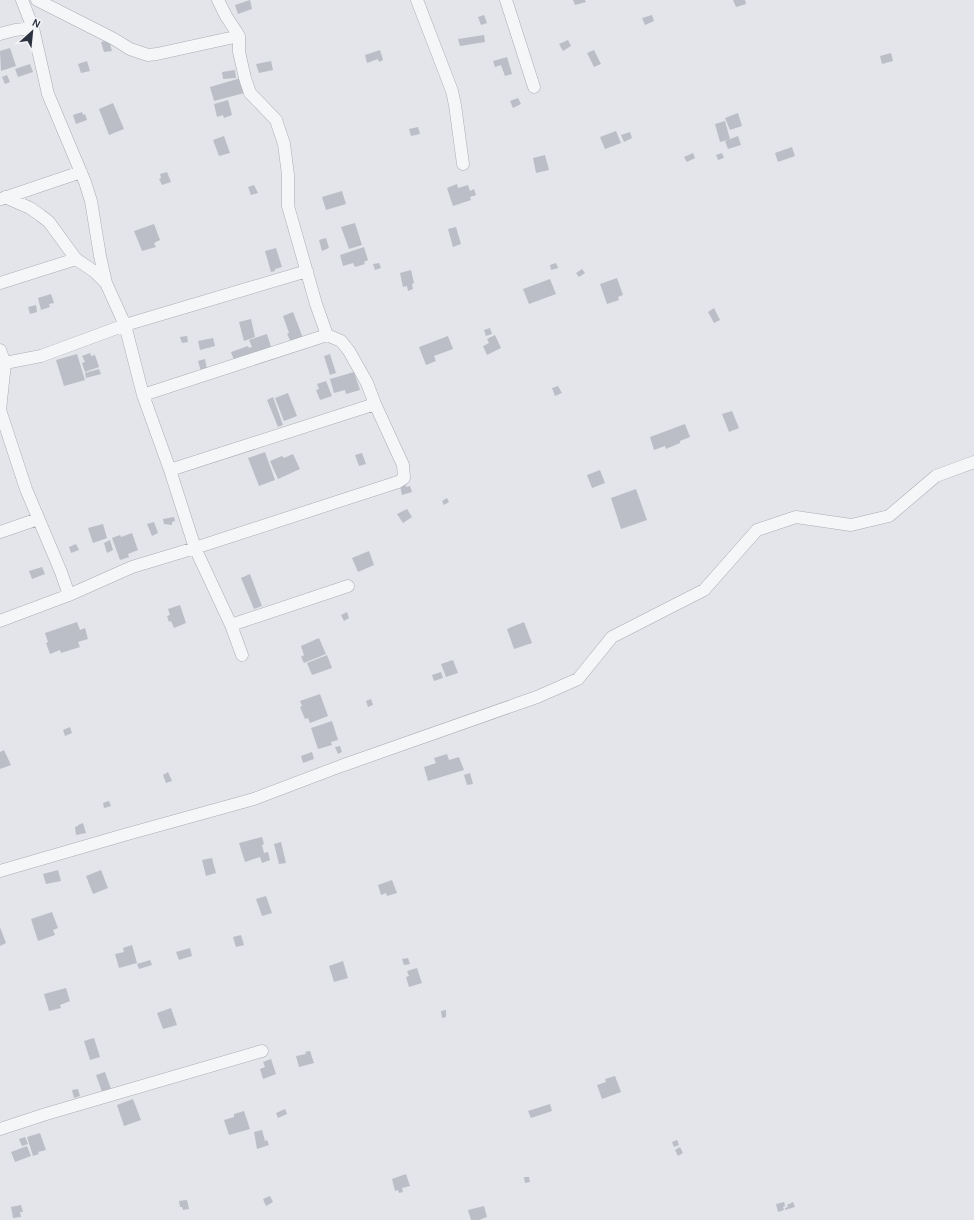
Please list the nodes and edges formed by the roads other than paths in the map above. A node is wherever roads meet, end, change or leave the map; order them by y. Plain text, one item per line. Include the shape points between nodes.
1 (22, 0) edge
2 (37, 0) edge
3 (218, 0) edge
4 (417, 0) edge
5 (506, 0) edge
6 (33, 28) junction
7 (0, 34) edge
8 (239, 36) junction
9 (534, 87) dead end
10 (463, 164) dead end
11 (81, 172) junction
12 (2, 198) edge
13 (76, 259) junction
14 (306, 271) junction
15 (0, 283) edge
16 (106, 283) junction
17 (125, 325) junction
18 (327, 335) junction
19 (0, 350) edge
20 (5, 363) junction
21 (143, 395) junction
22 (375, 404) junction
23 (0, 410) edge
24 (974, 462) edge
25 (170, 470) junction
26 (38, 519) junction
27 (0, 532) edge
28 (195, 548) junction
29 (348, 586) dead end
30 (69, 595) junction
31 (0, 621) edge
32 (231, 625) junction
33 (242, 655) dead end
34 (0, 871) edge
35 (262, 1051) dead end
36 (0, 1129) edge

1 - 6 street
2 - 8 street via 130,49 148,55
3 - 8 street
4 - 10 street via 456,105
5 - 9 street
6 - 7 street
6 - 11 street via 48,94
8 - 14 street via 239,52 250,93 276,120 284,144 288,174 288,206
11 - 12 street
11 - 16 street via 91,201
12 - 13 street via 30,208 49,222
13 - 15 street
13 - 16 street
14 - 17 street
14 - 18 street
16 - 17 street
17 - 20 street via 41,356
17 - 21 street
18 - 21 street
18 - 22 street via 341,341 349,351 367,383
19 - 20 street
20 - 23 street
21 - 25 street
22 - 25 street
22 - 28 street via 404,465 404,478
23 - 26 street
24 - 34 street via 936,476 889,516 851,525 796,517 757,530 704,590 612,637 578,679 537,697 254,799
25 - 28 street
26 - 27 street
26 - 30 street
28 - 30 street via 132,567
28 - 32 street
29 - 32 street
30 - 31 street
32 - 33 street
35 - 36 street

